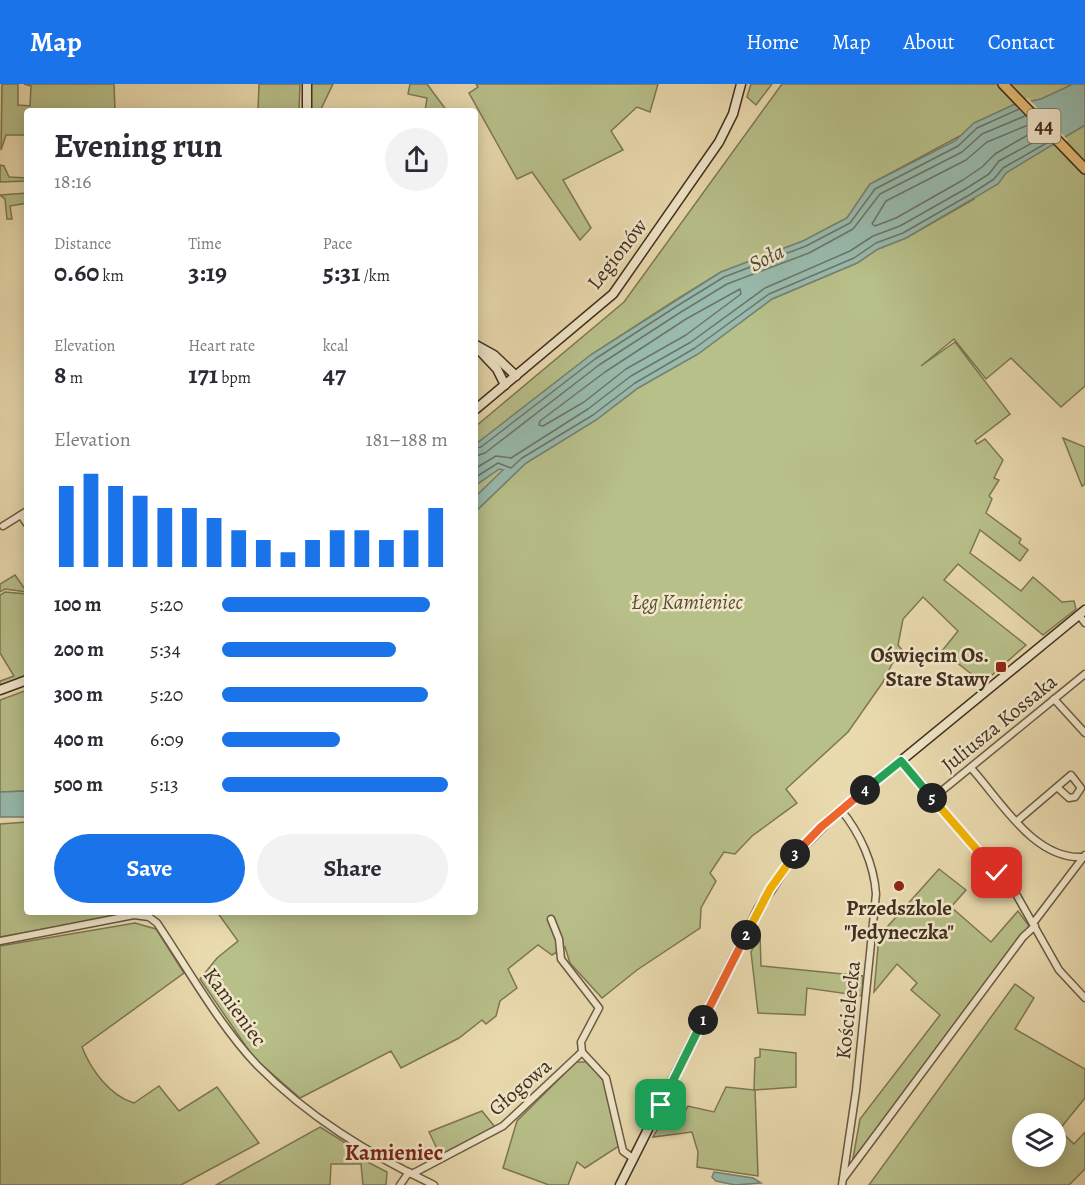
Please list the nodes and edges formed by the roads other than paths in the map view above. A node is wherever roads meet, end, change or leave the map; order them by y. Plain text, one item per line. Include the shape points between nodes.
1 (307, 84) edge
2 (741, 84) edge
3 (1003, 84) edge
4 (307, 108) edge
5 (1085, 169) edge
6 (478, 347) edge
7 (478, 348) edge
8 (516, 376) junction
9 (505, 385) junction
10 (478, 407) edge
11 (24, 513) edge
12 (3, 526) dead end
13 (1083, 616) edge
14 (1085, 674) edge
15 (24, 681) edge
16 (0, 690) edge
17 (1054, 699) junction
18 (1085, 733) edge
19 (901, 761) junction
20 (971, 768) junction
21 (1057, 787) dead end
22 (933, 798) junction
23 (841, 810) junction
24 (1017, 821) junction
25 (1084, 855) edge
26 (551, 920) dead end
27 (1035, 924) junction
28 (0, 941) edge
29 (1085, 998) edge
30 (582, 1052) junction
31 (633, 1159) junction
32 (410, 1173) junction
33 (842, 1183) edge
34 (400, 1185) edge
35 (434, 1185) edge
36 (620, 1185) edge

1 - 4 street
2 - 8 street, Legionów via 733,114 719,142 636,265 613,294
3 - 5 main road, 44
6 - 8 street via 494,355
7 - 9 street via 492,362
8 - 9 street, Legionów
9 - 10 street, Legionów
11 - 12 street
13 - 19 street
14 - 17 street, Juliusza Kossaka
15 - 16 street
17 - 18 street
17 - 20 street, Juliusza Kossaka
19 - 22 street
19 - 23 street
20 - 22 street, Juliusza Kossaka
20 - 24 street
21 - 24 street
22 - 27 street via 1016,894
23 - 31 street via 806,842 770,889
23 - 33 street, Kościelecka via 856,827 876,894 856,1091
24 - 25 street via 1032,840 1052,852
25 - 27 street
26 - 30 street via 559,939 561,959 599,1008 581,1042
27 - 29 street via 1059,970
27 - 33 street
28 - 32 street, Kamieniec via 134,915 149,917 257,1065 318,1119 367,1152
30 - 31 street via 606,1078 622,1151
30 - 32 street, Głogowa via 503,1126
31 - 36 street
32 - 34 street
32 - 35 street, Kamieniec

